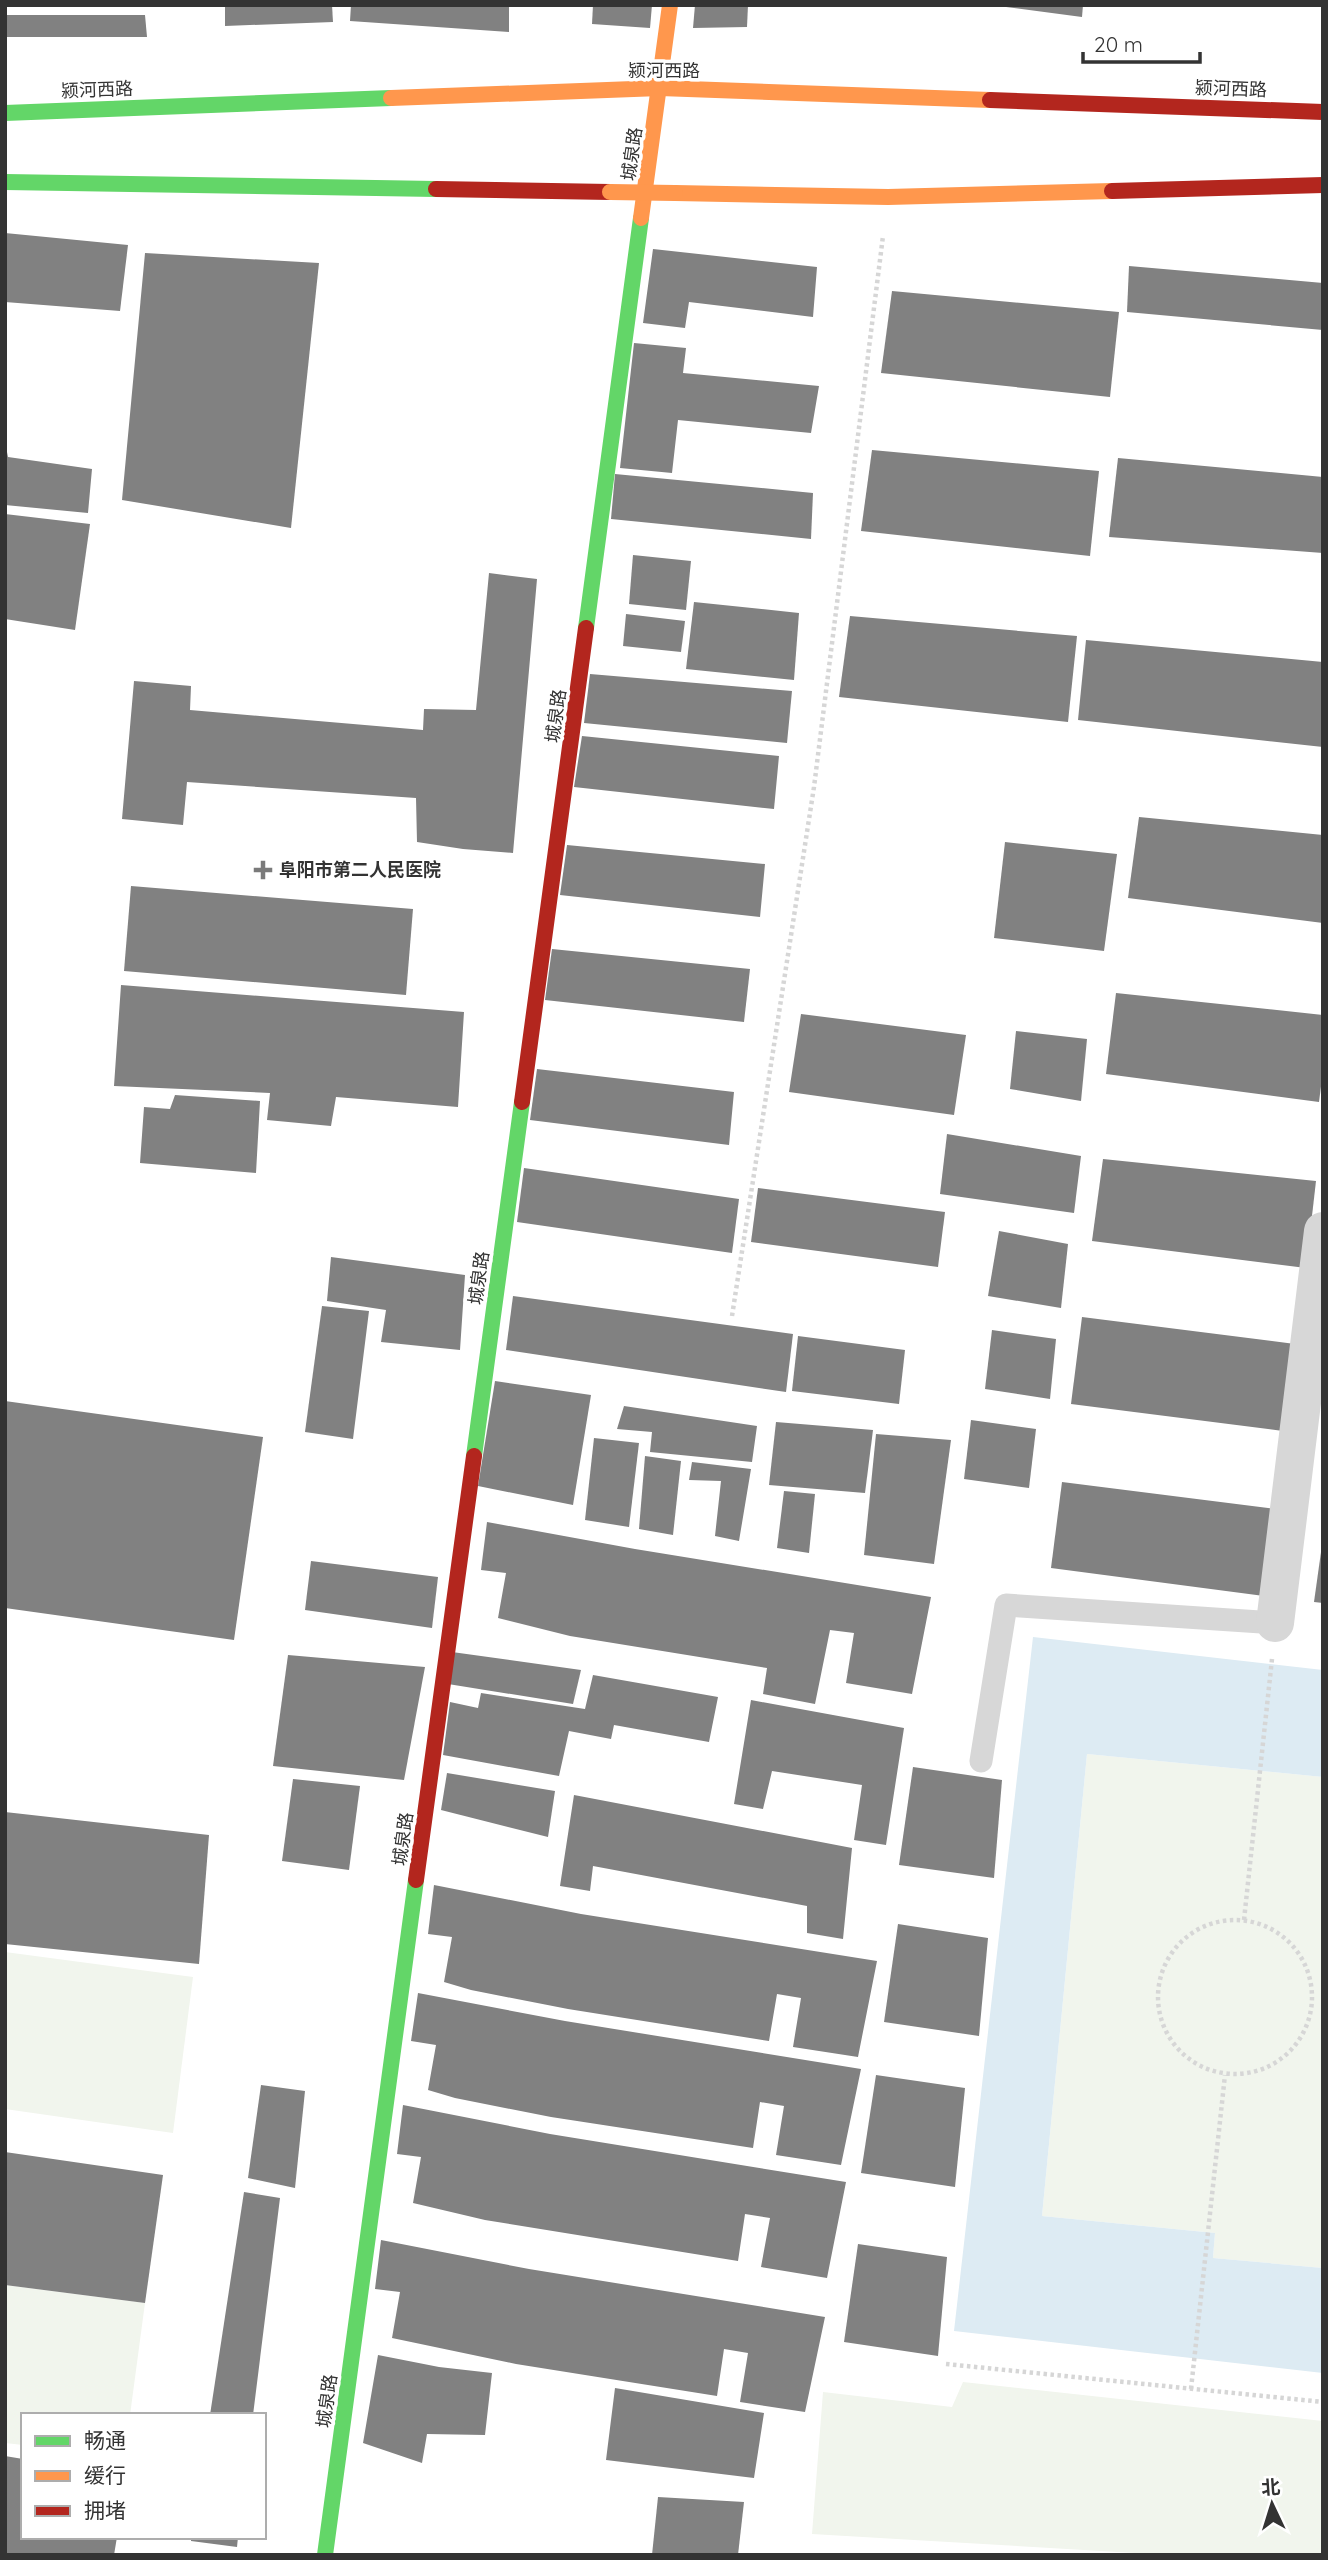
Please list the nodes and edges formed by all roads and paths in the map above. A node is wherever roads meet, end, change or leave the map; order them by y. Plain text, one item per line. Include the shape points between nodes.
1 (670, 5) edge
2 (660, 88) junction
3 (1323, 112) edge
4 (5, 113) edge
5 (5, 181) edge
6 (1323, 185) edge
7 (888, 197) junction
8 (1323, 1231) edge
9 (732, 1316) dead end
10 (1274, 1634) junction
11 (981, 1761) dead end
12 (1244, 1920) junction
13 (1225, 2075) junction
14 (946, 2364) dead end
15 (1191, 2389) junction
16 (1323, 2402) edge
17 (326, 2555) edge

1 - 2 main road, 城泉路
2 - 3 main road, 颍河西路
2 - 4 main road, 颍河西路
2 - 17 main road, 城泉路
5 - 7 main road, bridge
6 - 7 main road
7 - 9 path via 814,787
8 - 10 street
10 - 11 lane via 1006,1605
10 - 12 path
12 - 13 path via 1213,1922 1186,1936 1166,1959 1157,1988 1160,2018 1173,2045 1196,2065
12 - 13 path via 1273,1929 1297,1949 1310,1976 1312,2007 1303,2035 1283,2058 1255,2072
13 - 15 path
14 - 15 path
15 - 16 path

